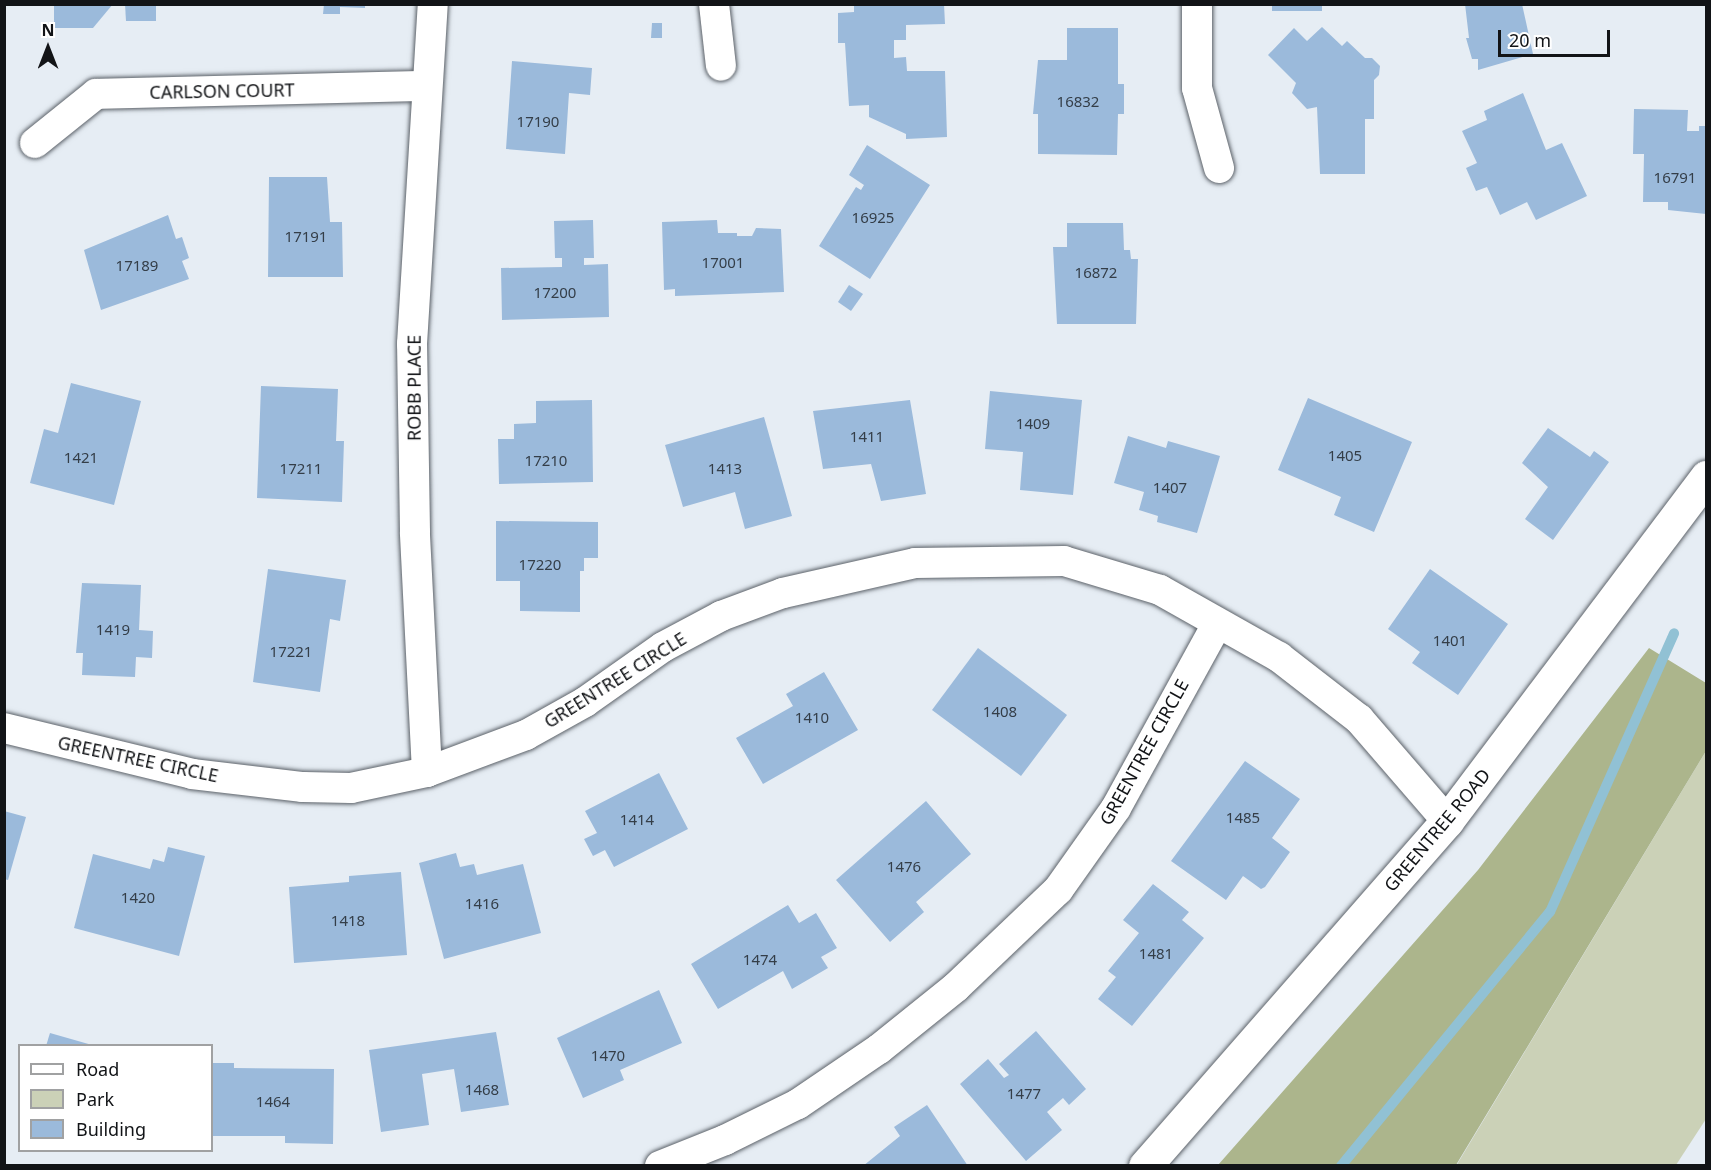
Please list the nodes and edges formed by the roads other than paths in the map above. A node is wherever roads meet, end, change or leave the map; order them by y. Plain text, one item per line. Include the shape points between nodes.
1 (433, 4) edge
2 (714, 4) edge
3 (1197, 4) edge
4 (721, 66) dead end
5 (425, 86) junction
6 (35, 143) dead end
7 (1219, 168) dead end
8 (1707, 477) edge
9 (1217, 624) junction
10 (4, 728) edge
11 (427, 772) junction
12 (1448, 821) junction
13 (660, 1166) edge
14 (1145, 1166) edge

1 - 5 street, ROBB PLACE
2 - 4 street
3 - 7 street via 1197,88
5 - 6 street, CARLSON COURT via 96,94
5 - 11 street, ROBB PLACE via 412,344 415,532
8 - 12 street, GREENTREE ROAD
9 - 11 street, GREENTREE CIRCLE via 1160,590 1064,561 915,563 783,593 721,616 663,647 585,702 526,735
9 - 12 street, GREENTREE CIRCLE via 1279,657 1359,719
9 - 13 street, GREENTREE CIRCLE via 1116,808 1058,890 956,987 879,1049 798,1104
10 - 11 street, GREENTREE CIRCLE via 192,774 303,787 351,788
12 - 14 street, GREENTREE ROAD

